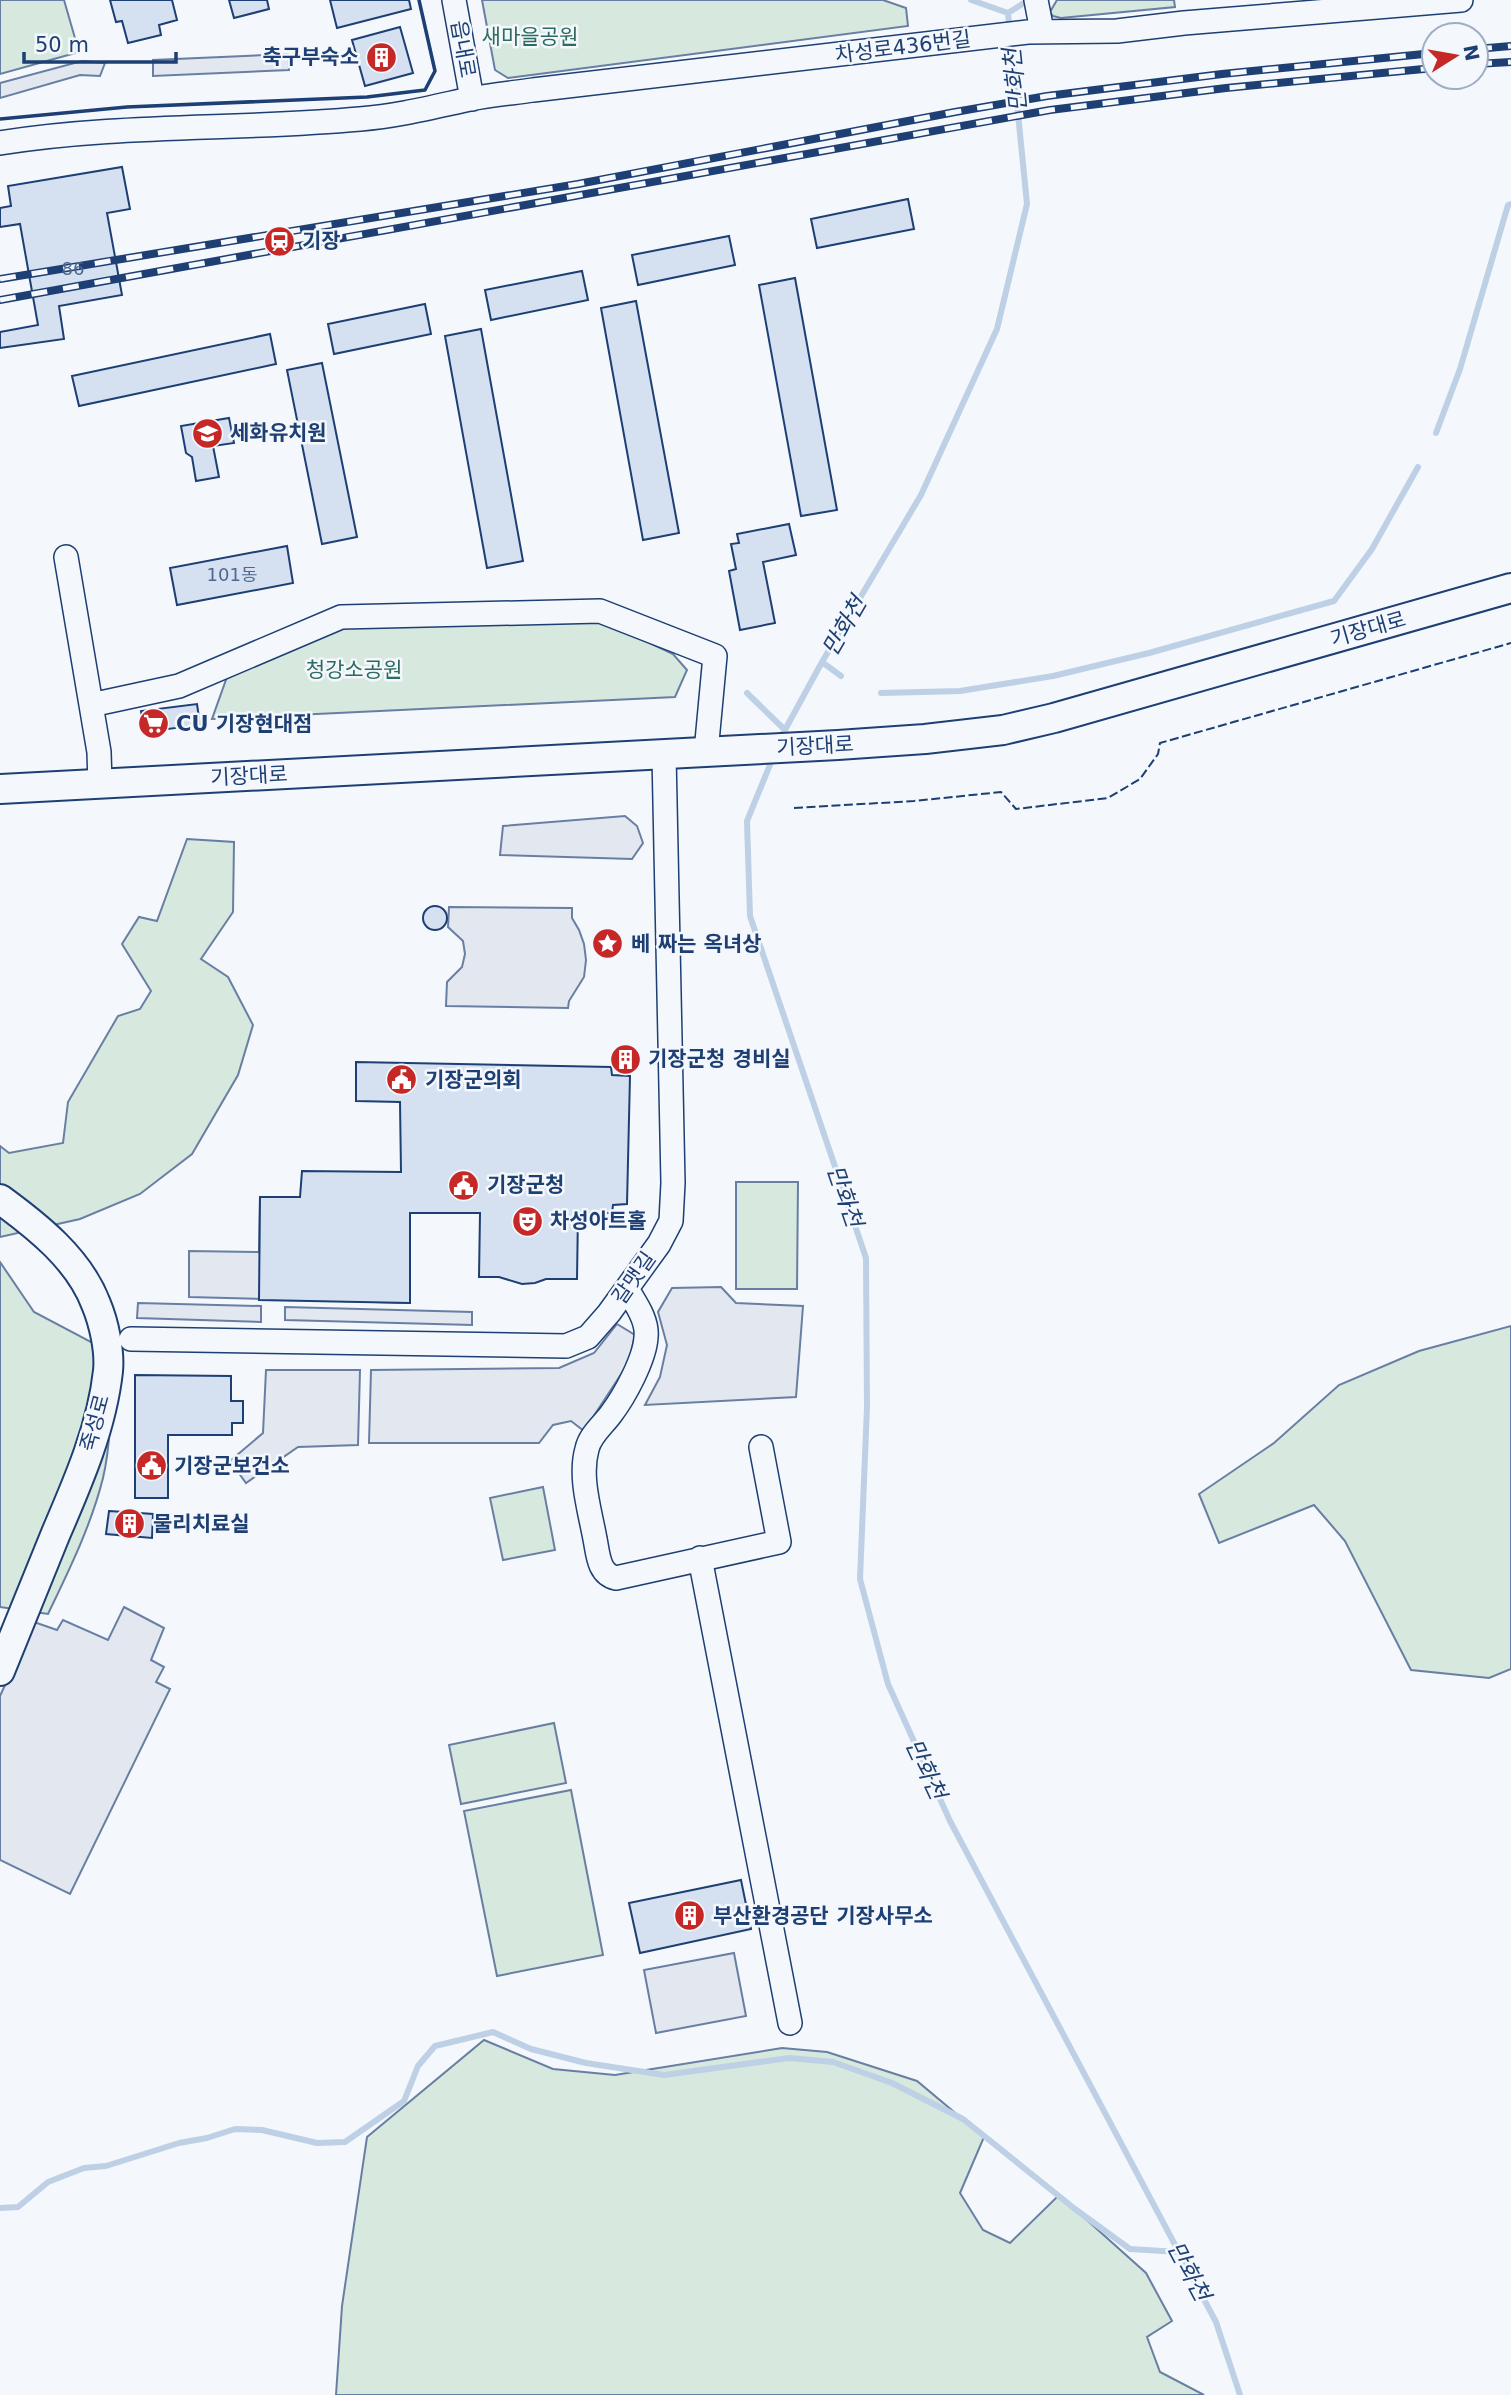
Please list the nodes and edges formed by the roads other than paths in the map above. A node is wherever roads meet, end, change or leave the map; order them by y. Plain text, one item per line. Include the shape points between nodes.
1 (454, 0) edge
2 (1461, 0) edge
3 (1036, 20) edge
4 (472, 99) junction
5 (0, 143) edge
6 (66, 557) dead end
7 (1511, 588) edge
8 (91, 705) junction
9 (711, 752) junction
10 (664, 755) junction
11 (100, 784) junction
12 (0, 789) edge
13 (0, 1199) edge
14 (626, 1289) junction
15 (131, 1339) dead end
16 (761, 1447) dead end
17 (699, 1558) junction
18 (1, 1664) edge
19 (790, 2023) dead end

1 - 4 street, 읍내로
2 - 3 street, 차성로436번길 via 1117,32
3 - 4 street, 차성로436번길 via 995,37
4 - 5 street, 차성로436번길 via 360,120 130,129
6 - 8 street
7 - 9 main road, 기장대로 via 1016,727 925,739
8 - 9 street via 179,686 341,617 600,611 715,656
8 - 11 street
9 - 10 main road, 기장대로
10 - 11 main road, 기장대로
10 - 14 street, 갈맷길 via 671,1221
11 - 12 main road, 기장대로
13 - 18 main road, 죽성로 via 57,1246 81,1276 96,1303 108,1369 75,1493
14 - 15 street, 갈맷길 via 587,1337 566,1346
14 - 17 street via 646,1328 643,1353 585,1456 585,1482 600,1564 616,1578
16 - 17 street via 779,1542
17 - 19 street

